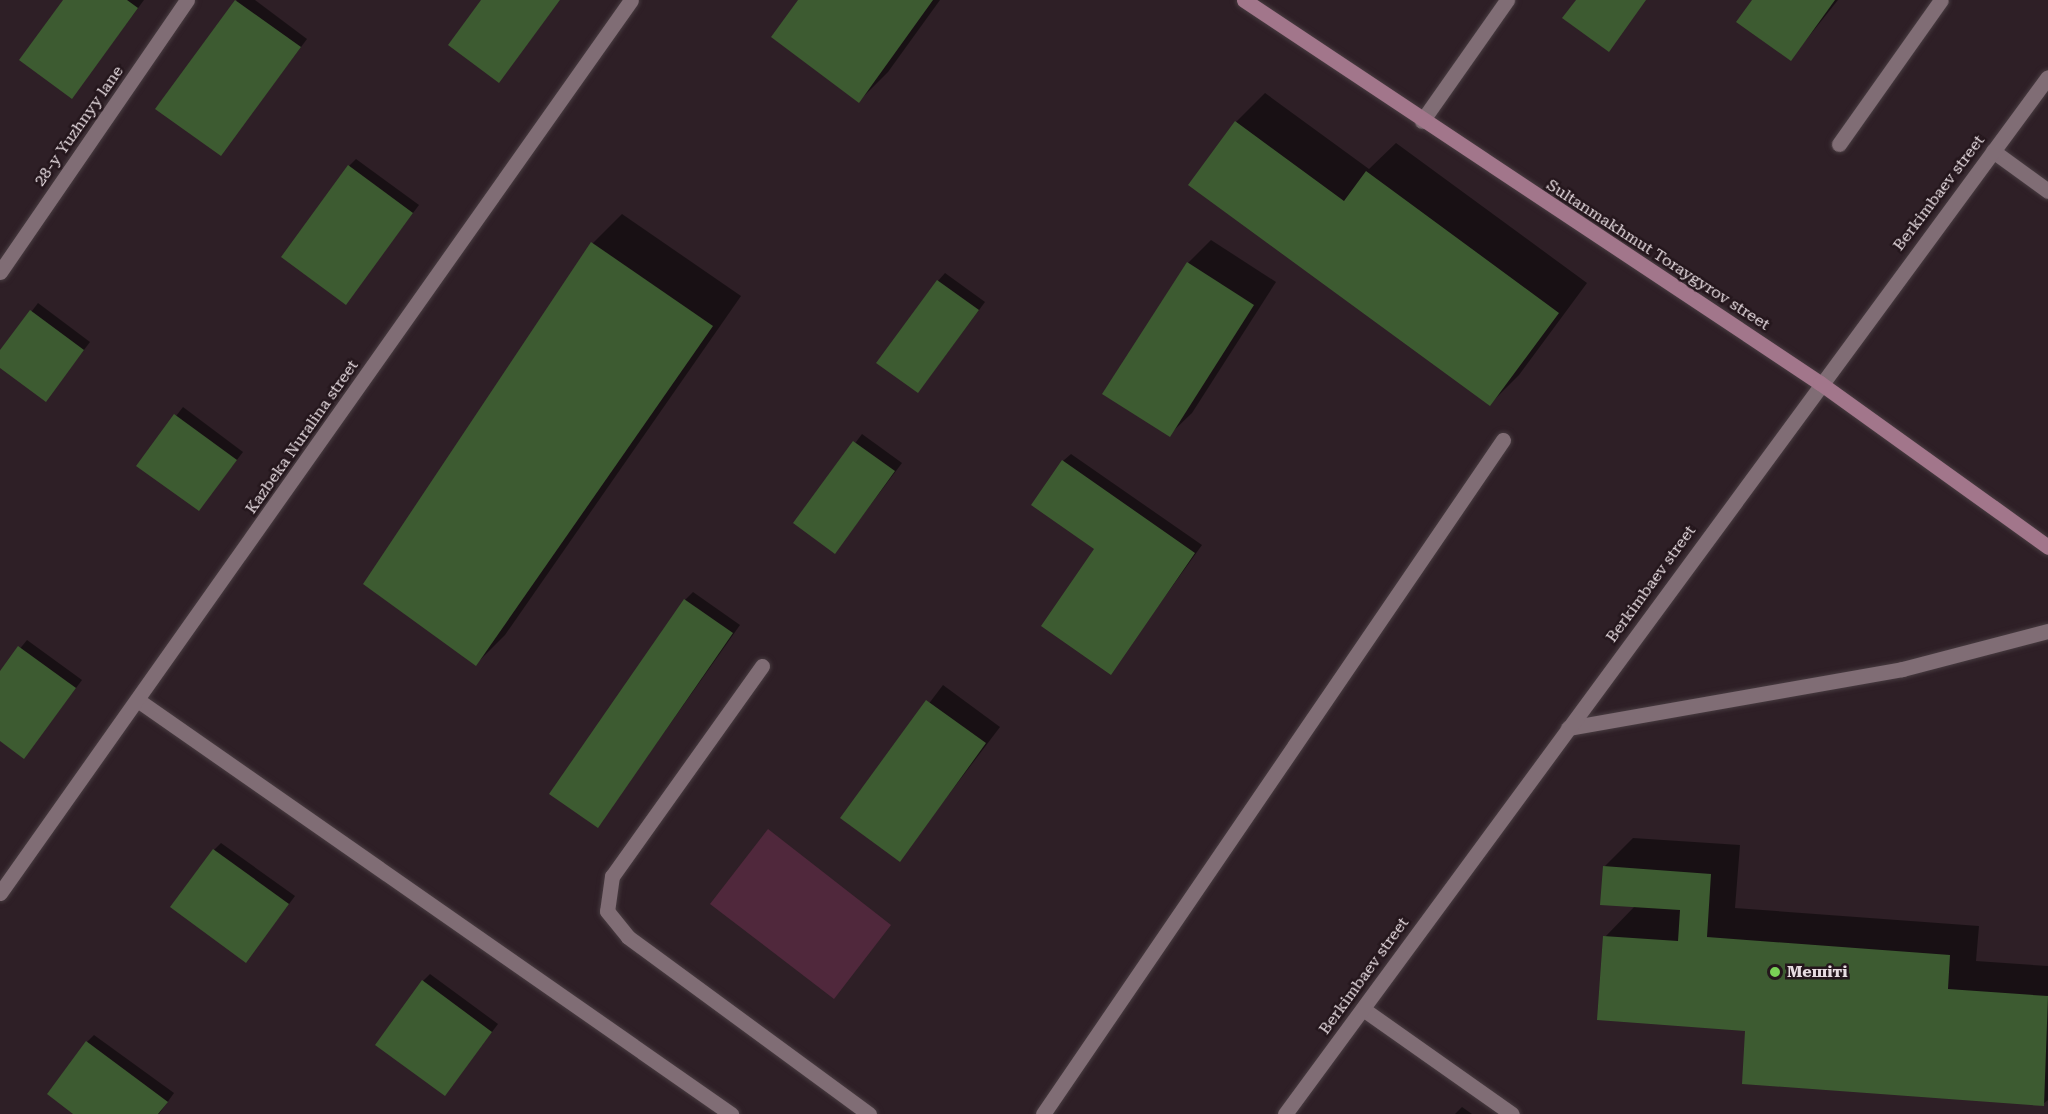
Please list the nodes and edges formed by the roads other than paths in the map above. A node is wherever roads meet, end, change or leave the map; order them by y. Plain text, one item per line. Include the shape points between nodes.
1 (187, 0) edge
2 (631, 0) edge
3 (1244, 0) edge
4 (1507, 0) edge
5 (1941, 0) edge
6 (2048, 77) edge
7 (1422, 121) junction
8 (1839, 144) dead end
9 (1993, 151) junction
10 (2048, 191) edge
11 (0, 272) edge
12 (1820, 383) junction
13 (1503, 440) dead end
14 (2048, 547) edge
15 (2048, 631) edge
16 (762, 666) dead end
17 (139, 700) junction
18 (1568, 728) junction
19 (0, 893) edge
20 (1363, 1009) junction
21 (731, 1114) edge
22 (869, 1114) edge
23 (1043, 1114) edge
24 (1285, 1114) edge
25 (1512, 1114) edge

1 - 11 street, 28-y Yuzhnyy lane
2 - 17 street, Kazbeka Nuralina street
3 - 7 main road, Sultanmakhmut Toraygyrov street
4 - 7 street
5 - 8 street
6 - 9 street, Berkimbaev street
7 - 12 main road, Sultanmakhmut Toraygyrov street
9 - 10 street
9 - 12 street, Berkimbaev street
12 - 14 main road, Sultanmakhmut Toraygyrov street
12 - 18 street, Berkimbaev street
13 - 23 street
15 - 18 street via 1902,669
16 - 22 street via 612,876 607,910 628,937
17 - 19 street, Kazbeka Nuralina street
17 - 21 street
18 - 20 street, Berkimbaev street
20 - 24 street, Berkimbaev street
20 - 25 street

